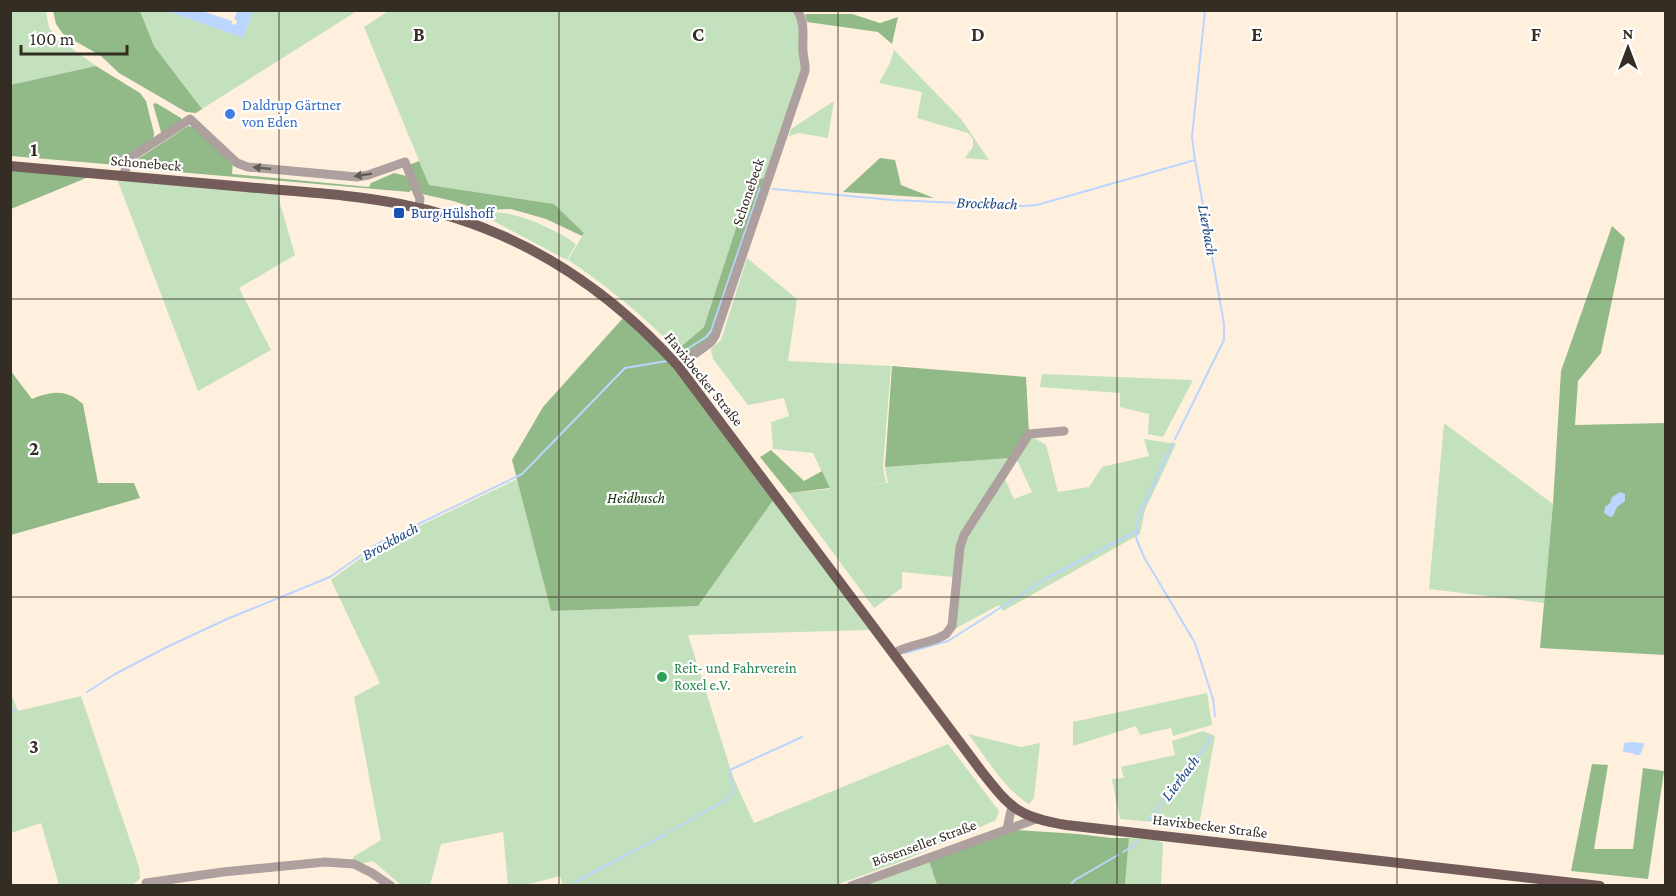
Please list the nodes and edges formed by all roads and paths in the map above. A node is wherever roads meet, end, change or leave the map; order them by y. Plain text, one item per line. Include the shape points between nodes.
1 (797, 10) edge
2 (10, 166) edge
3 (123, 176) junction
4 (278, 190) joint
5 (419, 207) junction
6 (678, 366) junction
7 (1064, 431) dead end
8 (893, 654) junction
9 (1012, 806) junction
10 (1036, 819) junction
11 (1007, 830) junction
12 (146, 883) dead end
13 (391, 885) edge
14 (851, 885) edge
15 (1600, 885) edge

1 - 6 street, Schonebeck via 803,23 805,71 715,336
2 - 3 main road, Schonebeck
3 - 4 main road, Schonebeck
5 -> 3 street via 420,199 405,162 357,177 248,167 237,163 190,119 133,156
4 - 5 main road, Havixbecker Straße
5 - 6 main road, Havixbecker Straße via 476,224 568,270 627,314
6 - 8 main road, Havixbecker Straße
7 - 8 street via 1029,434 964,536 952,626 947,633
8 - 9 main road, Havixbecker Straße
9 - 10 main road, Havixbecker Straße
9 - 11 street
10 - 11 street, Bösenseller Straße
10 - 15 main road, Havixbecker Straße
11 - 14 street, Bösenseller Straße
12 - 13 street via 325,862 354,864

